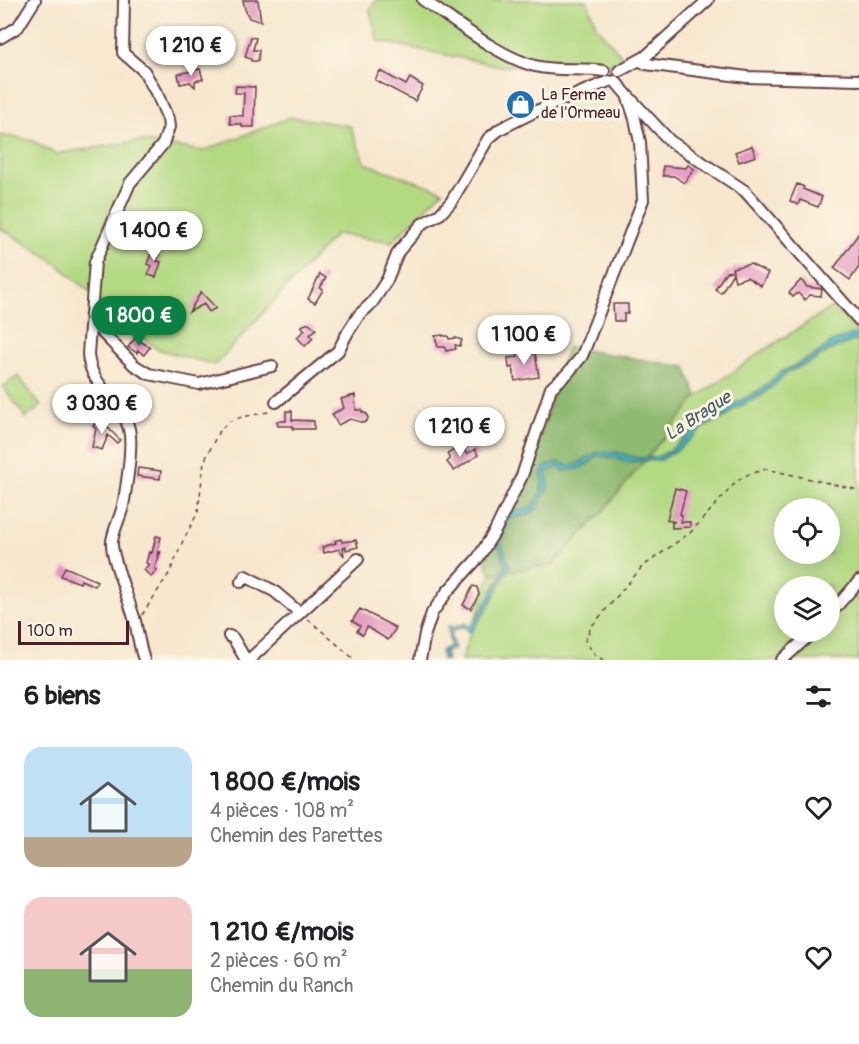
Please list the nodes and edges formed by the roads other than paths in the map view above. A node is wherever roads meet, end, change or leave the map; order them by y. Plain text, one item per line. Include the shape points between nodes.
1 (34, 0) edge
2 (124, 0) edge
3 (423, 0) edge
4 (708, 0) edge
5 (0, 38) edge
6 (640, 60) junction
7 (611, 76) junction
8 (859, 80) edge
9 (627, 95) junction
10 (859, 320) edge
11 (92, 322) junction
12 (272, 366) dead end
13 (276, 402) road end
14 (358, 559) dead end
15 (242, 582) dead end
16 (859, 582) edge
17 (840, 603) edge
18 (300, 613) junction
19 (229, 636) dead end
20 (802, 642) edge
21 (144, 660) edge
22 (420, 660) edge
23 (782, 660) edge

1 - 5 street via 18,27
2 - 11 street via 123,53 144,71 169,127 163,144 130,183 102,244 96,262
3 - 7 street via 523,62
4 - 6 street
6 - 7 street
6 - 8 street via 646,64 747,77
7 - 9 street
7 - 13 street via 500,129 488,139 451,201 440,214 422,224 398,252 387,280 359,315 338,351
9 - 10 street via 670,141 745,191
9 - 22 street via 640,142 643,200 582,356 551,388 522,476 478,558 432,613
11 - 12 street via 134,365 149,374 199,384
11 - 21 street via 89,365 127,421 130,432 123,507 112,550
14 - 18 street
15 - 18 street via 245,576 259,582
16 - 17 street
18 - 19 street via 246,660
20 - 23 street

